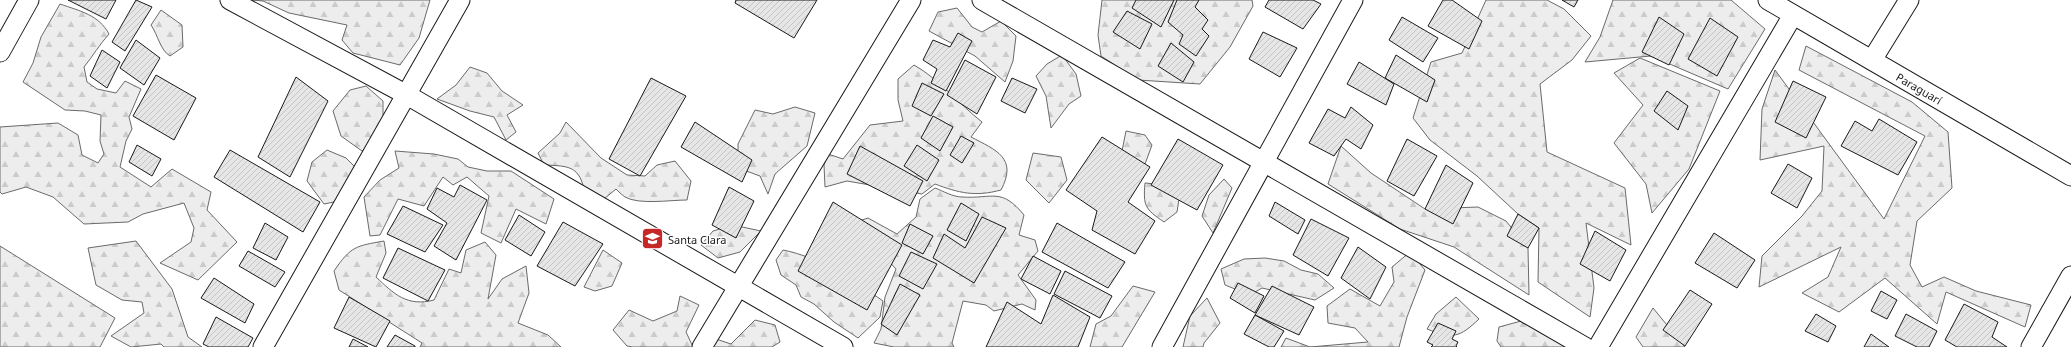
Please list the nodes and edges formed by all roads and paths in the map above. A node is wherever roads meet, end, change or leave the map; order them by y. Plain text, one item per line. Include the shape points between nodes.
1 (29, 0) edge
2 (230, 0) edge
3 (460, 0) edge
4 (911, 0) edge
5 (982, 0) edge
6 (1353, 0) edge
7 (1768, 0) edge
8 (1909, 0) edge
9 (1793, 15) junction
10 (0, 52) edge
11 (1872, 60) junction
12 (407, 95) junction
13 (1264, 162) junction
14 (2071, 176) edge
15 (2071, 276) edge
16 (738, 286) junction
17 (263, 347) edge
18 (702, 347) edge
19 (843, 347) edge
20 (1162, 347) edge
21 (1585, 347) edge
22 (1598, 347) edge
23 (2031, 347) edge

1 - 10 street
2 - 12 street
3 - 12 street
4 - 16 street
5 - 13 street
6 - 13 street
7 - 9 street, Paraguarí
8 - 11 street
9 - 11 street, Paraguarí
9 - 22 street
11 - 14 street, Paraguarí
12 - 16 street
12 - 17 street
13 - 20 street
13 - 21 street
15 - 23 street
16 - 18 street
16 - 19 street

